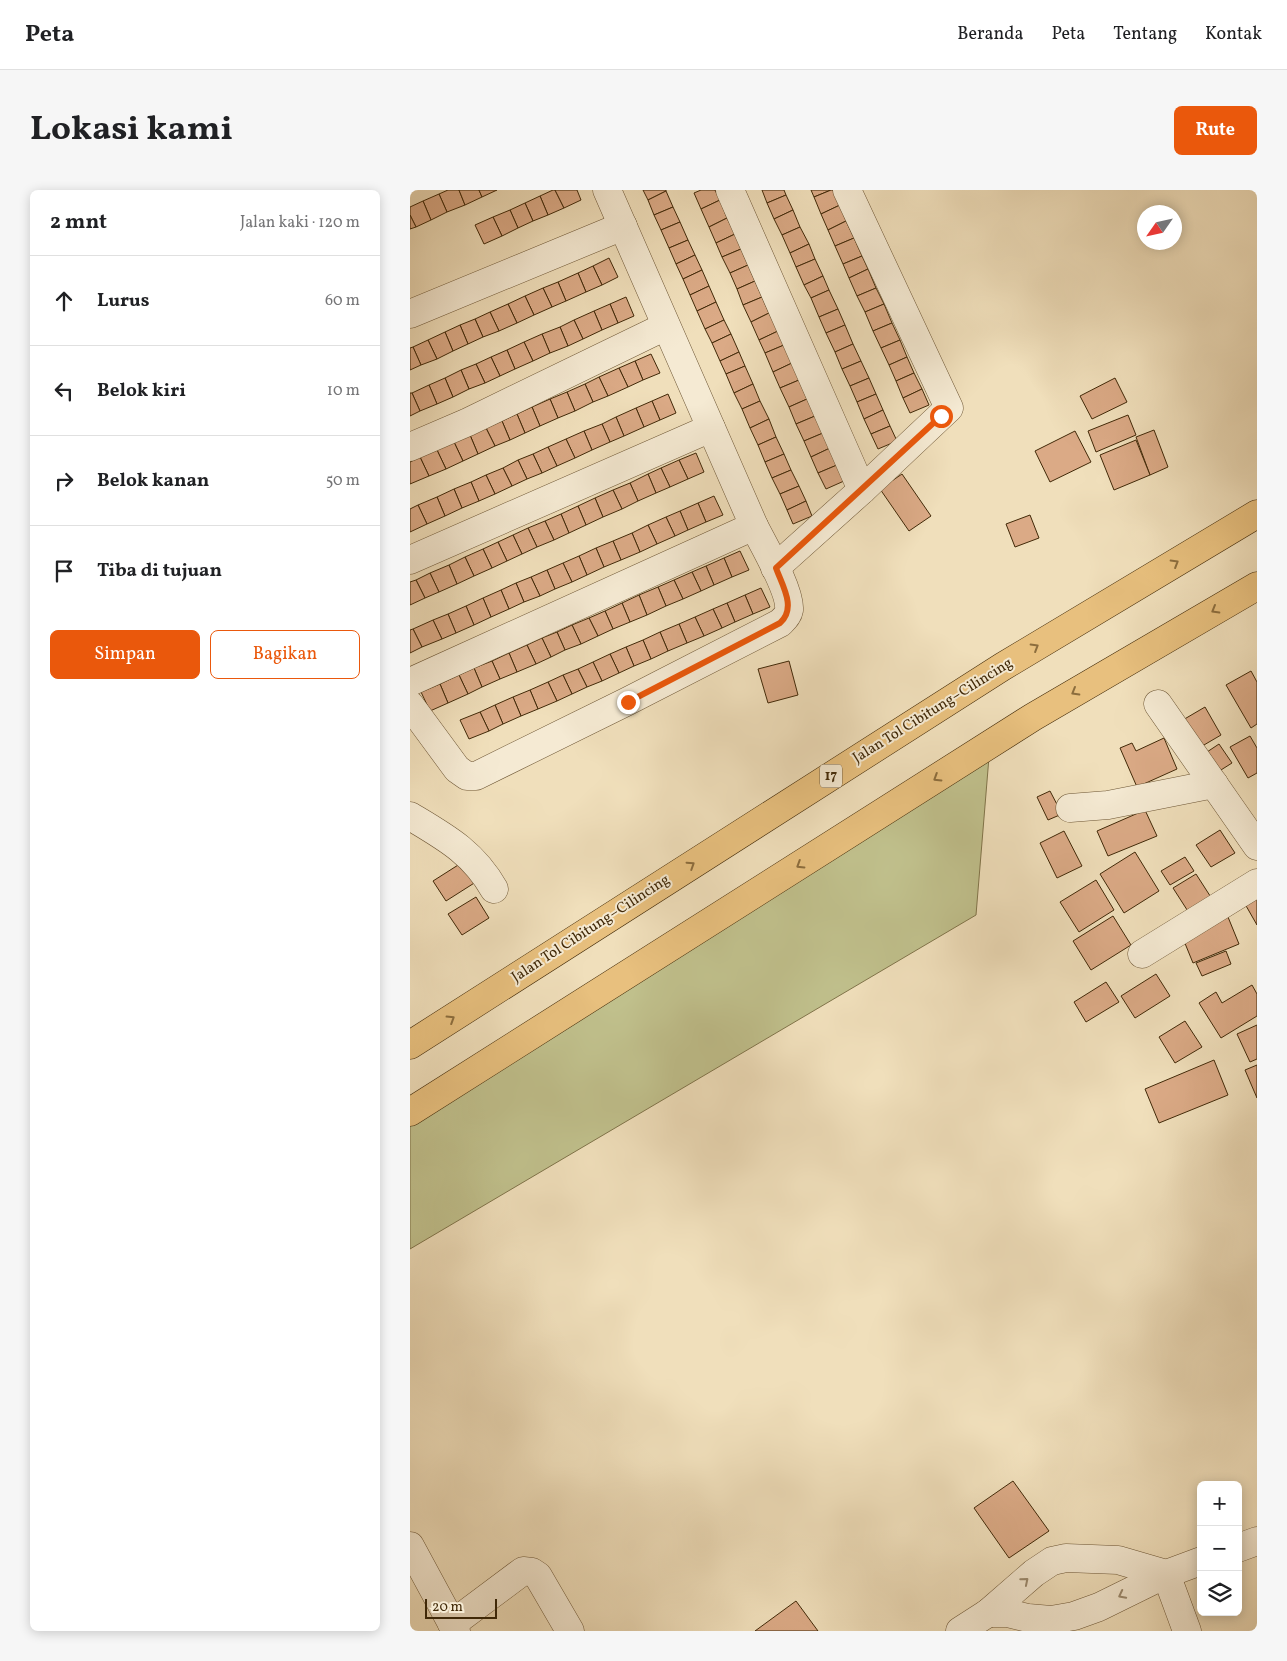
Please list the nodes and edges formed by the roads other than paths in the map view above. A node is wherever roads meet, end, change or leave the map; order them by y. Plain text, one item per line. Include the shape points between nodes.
1 (607, 190) edge
2 (730, 190) edge
3 (847, 190) edge
4 (623, 226) junction
5 (410, 314) edge
6 (666, 326) junction
7 (711, 428) junction
8 (410, 447) edge
9 (862, 490) junction
10 (1257, 514) edge
11 (754, 526) junction
12 (410, 560) edge
13 (776, 568) junction
14 (1257, 586) edge
15 (410, 682) edge
16 (1158, 704) dead end
17 (410, 705) edge
18 (1214, 784) junction
19 (1070, 808) dead end
20 (410, 816) edge
21 (1257, 846) edge
22 (1257, 883) edge
23 (494, 889) dead end
24 (1142, 954) dead end
25 (410, 1045) edge
26 (410, 1112) edge
27 (1257, 1541) edge
28 (1242, 1547) edge
29 (411, 1549) edge
30 (1197, 1562) edge
31 (1166, 1574) junction
32 (988, 1613) junction
33 (454, 1627) edge
34 (570, 1631) edge
35 (960, 1631) edge
36 (1187, 1631) edge

1 - 4 street
2 - 9 street
3 - 9 street via 949,408
4 - 5 street
4 - 6 street
6 - 7 street
6 - 8 street
7 - 11 street
7 - 12 street
9 - 13 street
25 -> 10 highway, Jalan Tol Cibitung–Cilincing / 17 via 1002,667
11 - 13 street
11 - 15 street
13 - 17 street via 789,610 780,623 476,776 467,776 457,769
14 -> 26 highway via 1033,717
16 - 18 street
18 - 19 street via 1108,805
18 - 21 street
20 - 23 street via 467,853
22 - 24 street
27 - 28 street
29 - 33 street
30 - 31 street
31 -> 32 street via 1100,1607 1074,1616 1051,1620
32 -> 31 street via 1034,1573 1066,1558 1118,1560
31 - 36 street
32 - 35 street
33 - 34 street via 523,1571 538,1576

